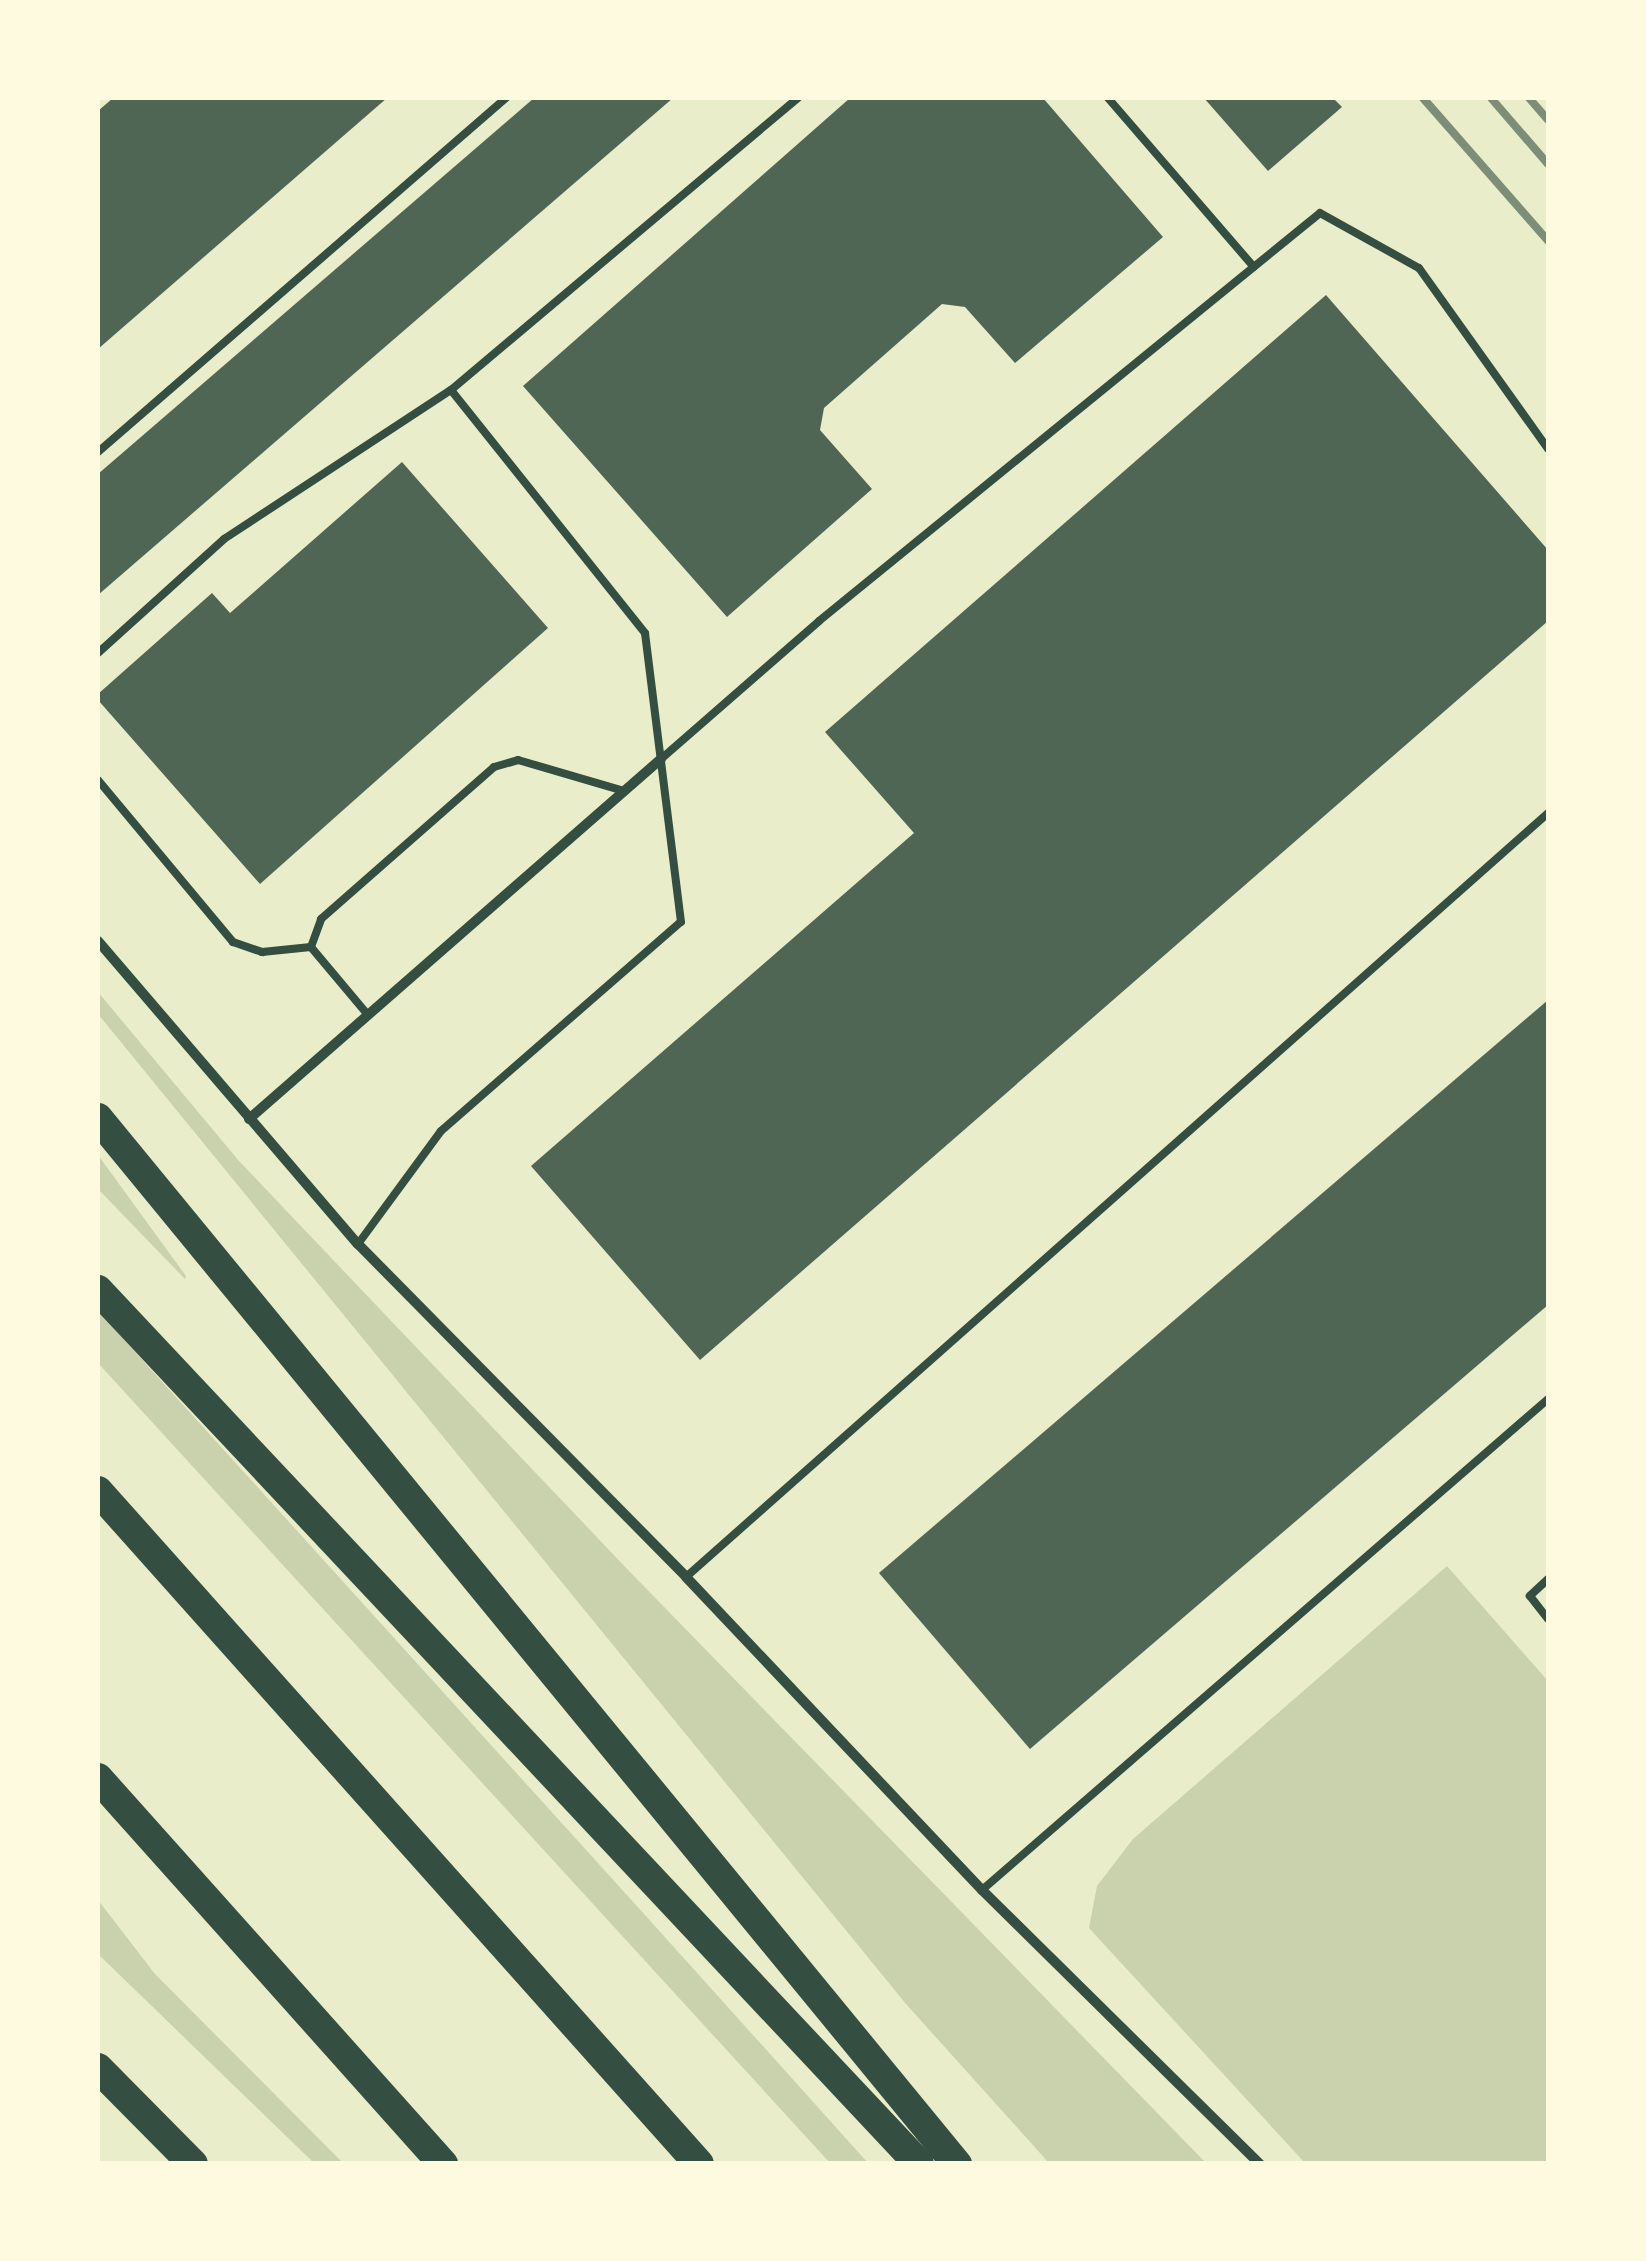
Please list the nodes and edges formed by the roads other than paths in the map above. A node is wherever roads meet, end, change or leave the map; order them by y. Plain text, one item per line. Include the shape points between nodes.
1 (506, 98) edge
2 (798, 98) edge
3 (1108, 98) edge
4 (1254, 267) junction
5 (451, 390) junction
6 (1548, 449) edge
7 (98, 452) edge
8 (98, 653) edge
9 (661, 758) junction
10 (98, 780) edge
11 (624, 790) junction
12 (1548, 813) edge
13 (98, 940) edge
14 (311, 947) junction
15 (368, 1015) junction
16 (98, 1118) edge
17 (248, 1119) junction
18 (358, 1244) junction
19 (98, 1290) edge
20 (1548, 1399) edge
21 (98, 1491) edge
22 (686, 1577) junction
23 (1548, 1579) edge
24 (1548, 1619) edge
25 (98, 1778) edge
26 (982, 1890) junction
27 (98, 2068) edge
28 (192, 2164) edge
29 (444, 2164) edge
30 (699, 2164) edge
31 (919, 2164) edge
32 (957, 2164) edge
33 (1260, 2164) edge

1 - 7 lane
2 - 5 lane
3 - 4 lane
4 - 6 lane via 1320,214 1419,268
4 - 9 lane
5 - 8 lane via 224,540
5 - 9 lane via 645,634
9 - 11 street
9 - 18 lane via 681,922 441,1131
10 - 14 lane via 233,942 262,952
11 - 14 lane via 518,760 494,767 322,919
11 - 15 street
12 - 22 lane
13 - 17 street
14 - 15 lane
15 - 17 street
16 - 32 highway
17 - 18 street
18 - 22 street
19 - 31 highway
20 - 26 lane
21 - 30 highway
22 - 26 street
23 - 24 lane via 1530,1596
25 - 29 highway
26 - 33 street
27 - 28 highway

